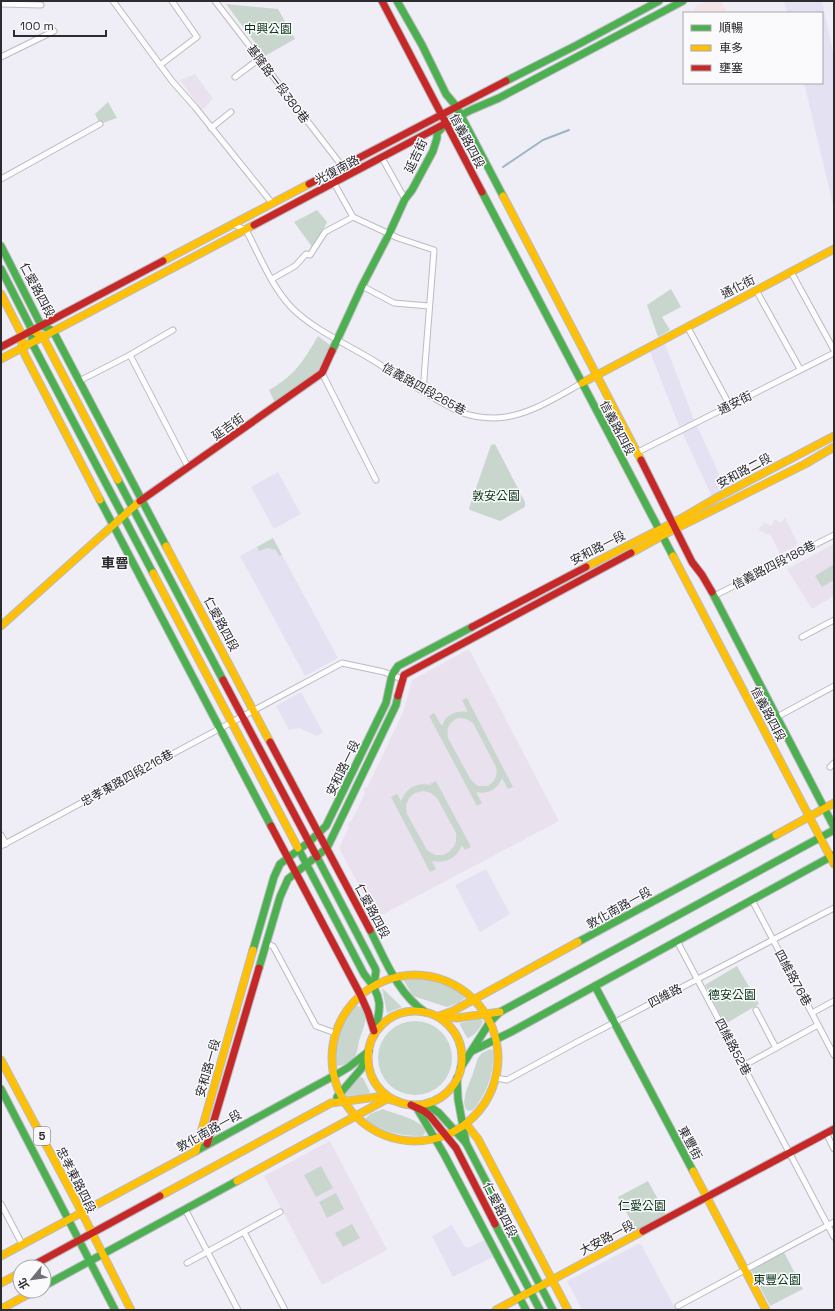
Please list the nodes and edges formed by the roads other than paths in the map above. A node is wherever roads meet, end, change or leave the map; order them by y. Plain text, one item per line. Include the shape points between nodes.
1 (113, 1) edge
2 (172, 1) edge
3 (215, 1) edge
4 (382, 1) edge
5 (397, 1) edge
6 (659, 1) edge
7 (683, 1) edge
8 (1, 4) edge
9 (41, 5) dead end
10 (54, 31) dead end
11 (1, 57) edge
12 (259, 59) junction
13 (160, 65) junction
14 (235, 77) dead end
15 (456, 106) junction
16 (231, 112) dead end
17 (441, 114) junction
18 (460, 116) junction
19 (446, 123) junction
20 (100, 124) dead end
21 (211, 128) junction
22 (382, 158) junction
23 (342, 166) junction
24 (1, 179) edge
25 (334, 183) junction
26 (405, 199) junction
27 (272, 203) junction
28 (353, 217) junction
29 (232, 224) junction
30 (246, 230) junction
31 (389, 234) junction
32 (1, 246) edge
33 (834, 249) edge
34 (1, 269) edge
35 (791, 272) junction
36 (272, 279) junction
37 (362, 286) junction
38 (756, 290) junction
39 (1, 294) edge
40 (430, 306) junction
41 (41, 325) junction
42 (687, 326) junction
43 (32, 330) junction
44 (173, 330) dead end
45 (53, 332) junction
46 (22, 335) junction
47 (43, 337) junction
48 (338, 339) junction
49 (32, 343) junction
50 (1, 347) edge
51 (22, 348) junction
52 (834, 351) edge
53 (130, 355) junction
54 (1, 359) edge
55 (800, 369) junction
56 (322, 373) junction
57 (596, 375) junction
58 (79, 381) junction
59 (582, 383) junction
60 (423, 391) junction
61 (730, 406) junction
62 (834, 436) edge
63 (834, 447) edge
64 (636, 452) junction
65 (188, 467) junction
66 (376, 480) dead end
67 (142, 499) junction
68 (133, 507) junction
69 (123, 516) junction
70 (113, 525) junction
71 (674, 526) junction
72 (667, 529) joint
73 (660, 533) junction
74 (834, 535) edge
75 (714, 596) junction
76 (834, 620) edge
77 (1, 626) edge
78 (802, 637) dead end
79 (392, 675) junction
80 (402, 679) junction
81 (831, 687) edge
82 (254, 710) junction
83 (242, 716) junction
84 (777, 717) junction
85 (232, 722) junction
86 (220, 728) junction
87 (834, 803) edge
88 (824, 809) junction
89 (809, 817) junction
90 (834, 829) edge
91 (319, 834) junction
92 (1, 835) edge
93 (820, 838) junction
94 (309, 842) junction
95 (3, 845) edge
96 (327, 848) junction
97 (299, 850) junction
98 (316, 856) junction
99 (832, 856) edge
100 (288, 857) junction
101 (306, 863) junction
102 (834, 864) edge
103 (296, 872) junction
104 (752, 900) junction
105 (834, 908) edge
106 (772, 940) junction
107 (677, 941) junction
108 (267, 944) junction
109 (394, 977) junction
110 (697, 979) junction
111 (374, 985) junction
112 (595, 986) junction
113 (360, 994) junction
114 (474, 1000) junction
115 (834, 1000) edge
116 (756, 1010) dead end
117 (425, 1012) junction
118 (500, 1012) junction
119 (812, 1012) junction
120 (486, 1013) junction
121 (436, 1016) junction
122 (490, 1022) junction
123 (614, 1023) junction
124 (818, 1025) junction
125 (335, 1033) junction
126 (374, 1033) junction
127 (496, 1039) junction
128 (776, 1048) junction
129 (369, 1051) junction
130 (472, 1051) junction
131 (834, 1055) edge
132 (1, 1060) edge
133 (743, 1066) junction
134 (461, 1067) junction
135 (333, 1075) junction
136 (457, 1078) junction
137 (496, 1078) junction
138 (1, 1089) edge
139 (340, 1094) junction
140 (385, 1100) junction
141 (344, 1101) junction
142 (397, 1101) junction
143 (331, 1103) junction
144 (408, 1104) junction
145 (426, 1104) junction
146 (417, 1108) junction
147 (355, 1116) junction
148 (465, 1125) junction
149 (834, 1128) edge
150 (455, 1131) junction
151 (826, 1133) junction
152 (446, 1136) junction
153 (436, 1139) junction
154 (466, 1143) junction
155 (207, 1144) junction
156 (834, 1149) edge
157 (196, 1150) junction
158 (788, 1153) junction
159 (706, 1197) junction
160 (1, 1204) edge
161 (185, 1209) junction
162 (280, 1212) dead end
163 (81, 1213) junction
164 (68, 1220) junction
165 (834, 1222) edge
166 (828, 1226) junction
167 (244, 1232) junction
168 (91, 1233) junction
169 (834, 1237) edge
170 (78, 1240) junction
171 (22, 1244) junction
172 (207, 1252) junction
173 (102, 1254) junction
174 (1, 1256) edge
175 (44, 1259) edge
176 (90, 1261) junction
177 (187, 1263) dead end
178 (745, 1270) junction
179 (12, 1277) edge
180 (552, 1280) junction
181 (52, 1282) edge
182 (1, 1283) edge
183 (541, 1286) junction
184 (530, 1292) junction
185 (519, 1298) junction
186 (19, 1299) edge
187 (678, 1306) dead end
188 (284, 1308) edge
189 (1, 1309) edge
190 (116, 1310) edge
191 (131, 1310) edge
192 (238, 1310) edge
193 (496, 1310) edge
194 (526, 1310) edge
195 (540, 1310) edge
196 (553, 1310) edge
197 (568, 1310) edge
198 (766, 1310) edge

1 - 13 street
2 - 13 street via 197,37
3 - 12 street, 基隆路一段380巷
4 - 17 main road, 信義路四段
5 - 15 main road, 信義路四段 via 446,94
6 - 15 main road, 光復南路
7 - 18 main road, 光復南路
8 - 9 street
10 - 11 street
12 - 14 street
12 - 23 street, 基隆路一段380巷
13 - 21 street
15 - 17 main road, 光復南路
15 - 18 main road, 信義路四段
16 - 21 street
17 - 19 main road, 信義路四段
17 - 23 main road, 光復南路
18 - 19 main road, 光復南路
18 - 57 main road, 信義路四段
19 - 22 main road, 光復南路
19 - 26 main road, 延吉街 via 437,133 433,152
19 - 59 main road, 信義路四段
20 - 24 street
21 - 27 street
22 - 25 main road, 光復南路
22 - 26 street, 延吉街
23 - 27 main road, 光復南路
25 - 28 street
25 - 30 main road, 光復南路
26 - 31 main road, 延吉街
27 - 29 main road, 光復南路
28 - 31 street
28 - 36 street via 325,232 310,255 306,254 295,266
29 - 30 street
29 - 41 main road, 光復南路
30 - 36 street, 信義路四段265巷
30 - 45 main road, 光復南路
31 - 37 main road, 延吉街
31 - 40 street via 434,250
32 - 41 main road, 仁愛路四段
33 - 35 main road, 通化街
34 - 43 main road, 仁愛路四段
35 - 38 main road, 通化街
35 - 52 street
36 - 48 street, 信義路四段265巷 via 280,294 293,308 318,329
37 - 40 street via 394,303
37 - 48 main road, 延吉街
38 - 42 main road, 通化街
38 - 55 street
39 - 46 main road
40 - 60 street
41 - 43 main road, 光復南路
41 - 45 main road, 仁愛路四段
42 - 57 main road, 通化街
42 - 61 street
43 - 46 main road, 光復南路
43 - 47 main road, 仁愛路四段
43 - 49 main road, 仁愛路四段
44 - 53 street
45 - 47 main road, 光復南路
45 - 58 main road, 仁愛路四段
46 - 50 main road, 光復南路
46 - 51 main road
47 - 49 main road, 光復南路
47 - 68 main road, 仁愛路四段
48 - 56 main road, 延吉街
48 - 60 street, 信義路四段265巷
49 - 51 main road, 光復南路
49 - 69 main road, 仁愛路四段
51 - 54 main road, 光復南路
51 - 70 main road
52 - 55 street, 通安街
53 - 58 street
53 - 65 street
55 - 61 street, 通安街
56 - 65 main road, 延吉街
56 - 66 street
57 - 59 main road, 通化街
57 - 64 main road, 信義路四段
58 - 67 main road, 仁愛路四段
59 - 60 street, 信義路四段265巷 via 528,412 498,418 465,414
59 - 73 main road, 信義路四段
61 - 64 street, 通安街
62 - 71 main road, 安和路二段
63 - 71 main road, 安和路二段 via 805,464
64 - 71 main road, 信義路四段
65 - 67 main road, 延吉街
67 - 68 main road, 延吉街
67 - 82 main road, 仁愛路四段
68 - 69 main road, 延吉街
68 - 83 main road, 仁愛路四段
69 - 70 main road, 延吉街
69 - 85 main road, 仁愛路四段
70 - 77 main road, 延吉街
70 - 86 main road
71 - 72 main road, 安和路二段
71 - 75 main road, 信義路四段 via 692,562
72 - 73 main road, 安和路一段
73 - 79 main road, 安和路一段 via 400,665
73 - 80 main road, 安和路一段 via 581,581 406,674
73 - 89 main road, 信義路四段
74 - 75 street, 信義路四段186巷
75 - 84 main road, 信義路四段
76 - 78 street
79 - 80 street, 忠孝東路四段216巷
79 - 82 street, 忠孝東路四段216巷 via 342,663
79 - 91 main road, 安和路一段 via 386,703 332,815
80 - 96 main road, 安和路一段 via 396,705
81 - 84 street
82 - 83 street, 忠孝東路四段216巷
82 - 91 main road, 仁愛路四段
83 - 85 street, 忠孝東路四段216巷
83 - 94 main road, 仁愛路四段
84 - 88 main road, 信義路四段
85 - 86 street, 忠孝東路四段216巷
85 - 97 main road, 仁愛路四段
86 - 95 street, 忠孝東路四段216巷
86 - 100 main road
87 - 88 main road, 敦化南路一段
88 - 89 main road, 敦化南路一段
88 - 90 main road, 信義路四段
89 - 93 main road, 信義路四段
89 - 114 main road, 敦化南路一段
90 - 93 main road
91 - 94 main road, 安和路一段
91 - 96 main road, 仁愛路四段
92 - 95 street
93 - 99 main road, 信義路四段
93 - 118 main road
94 - 97 main road, 安和路一段
94 - 98 main road, 仁愛路四段
96 - 98 main road, 安和路一段
96 - 109 main road, 仁愛路四段
97 - 100 main road, 安和路一段
97 - 101 main road, 仁愛路四段
98 - 101 main road, 安和路一段
98 - 111 main road, 仁愛路四段 via 376,972
99 - 102 main road, 信義路四段
99 - 104 main road
100 - 103 main road
100 - 157 main road, 安和路一段 via 280,864 274,877
101 - 103 main road, 安和路一段
101 - 111 main road, 仁愛路四段 via 366,977
103 - 108 main road, 安和路一段 via 288,879 280,897
103 - 113 main road
104 - 106 street, 四維路76巷
104 - 107 main road
105 - 106 street, 四維路
106 - 110 street, 四維路
106 - 119 street, 四維路76巷
107 - 110 street, 四維路52巷
107 - 112 main road
108 - 125 street via 273,946 316,1026
108 - 155 main road, 安和路一段
109 - 111 main road
109 - 114 main road via 420,974 437,977 457,986
109 - 117 main road, 仁愛路四段 via 413,1005
110 - 123 street, 四維路
110 - 133 street, 四維路52巷
111 - 113 main road
111 - 126 main road, 仁愛路四段 via 380,1010
112 - 123 main road, 東豐街
112 - 127 main road
113 - 125 main road via 345,1012
113 - 126 main road
114 - 120 main road
114 - 121 main road, 敦化南路一段
115 - 119 street
116 - 128 street
117 - 121 main road
117 - 126 main road via 398,1014 384,1022
118 - 120 main road
118 - 122 main road
119 - 124 street, 四維路76巷
120 - 121 main road via 457,1018
120 - 122 main road
121 - 134 main road via 454,1032 461,1049
122 - 127 main road
122 - 130 main road
123 - 137 street, 四維路 via 507,1080
123 - 159 main road, 東豐街
124 - 128 street
124 - 131 street, 四維路76巷
125 - 135 main road
126 - 129 main road
127 - 130 main road
127 - 137 main road
128 - 133 street
129 - 135 main road, 敦化南路一段 via 349,1067
129 - 139 main road via 361,1069
129 - 142 main road via 372,1076 386,1095
130 - 134 main road
132 - 163 main road, 忠孝東路四段 / 5
133 - 158 street, 四維路52巷
134 - 136 main road
135 - 139 main road
135 - 155 main road, 敦化南路一段
136 - 145 main road via 444,1094
136 - 148 main road, 仁愛路四段 via 458,1099
137 - 148 main road via 486,1102
138 - 164 main road, 忠孝東路四段 / 5
139 - 141 main road
139 - 143 main road
140 - 141 main road via 377,1097
140 - 142 main road
140 - 147 main road
141 - 143 main road
141 - 147 main road
142 - 144 main road
143 - 168 main road
144 - 145 main road
144 - 146 main road, 仁愛路四段
145 - 150 main road, 仁愛路四段 via 439,1113
146 - 152 main road, 仁愛路四段 via 430,1116
146 - 153 main road, 仁愛路四段
147 - 153 main road via 377,1132 394,1139
147 - 161 main road
148 - 150 main road
148 - 154 main road, 仁愛路四段
148 - 180 main road, 仁愛路四段 via 478,1139
149 - 151 main road, 大安路一段
150 - 152 main road
150 - 154 main road, 仁愛路四段
151 - 156 street
151 - 158 main road, 大安路一段
152 - 153 main road
152 - 184 main road, 仁愛路四段 via 456,1148
153 - 185 main road, 仁愛路四段
154 - 183 main road, 仁愛路四段
155 - 157 main road, 敦化南路一段
157 - 163 main road, 敦化南路一段
158 - 159 main road, 大安路一段
158 - 166 street, 四維路52巷
159 - 178 main road, 東豐街
159 - 180 main road, 大安路一段
160 - 171 street
161 - 172 street
161 - 173 main road
162 - 167 street
163 - 164 main road, 敦化南路一段
163 - 168 main road, 忠孝東路四段 / 5
164 - 170 main road, 忠孝東路四段 / 5
164 - 171 main road, 敦化南路一段
165 - 166 street
166 - 169 street, 四維路52巷
166 - 178 street
167 - 172 street
167 - 188 street
168 - 170 main road
168 - 173 main road, 忠孝東路四段 / 5
170 - 175 main road
170 - 176 main road, 忠孝東路四段 / 5
171 - 174 main road, 敦化南路一段
172 - 177 street
172 - 192 street
173 - 176 main road
173 - 191 main road, 忠孝東路四段 / 5
176 - 181 main road
176 - 190 main road, 忠孝東路四段 / 5
178 - 187 street
178 - 198 main road, 東豐街
179 - 182 main road
180 - 183 main road, 大安路一段
180 - 197 main road, 仁愛路四段
183 - 184 main road, 大安路一段
183 - 196 main road, 仁愛路四段
184 - 185 main road, 大安路一段
184 - 195 main road, 仁愛路四段
185 - 193 main road, 大安路一段
185 - 194 main road, 仁愛路四段
186 - 189 main road

